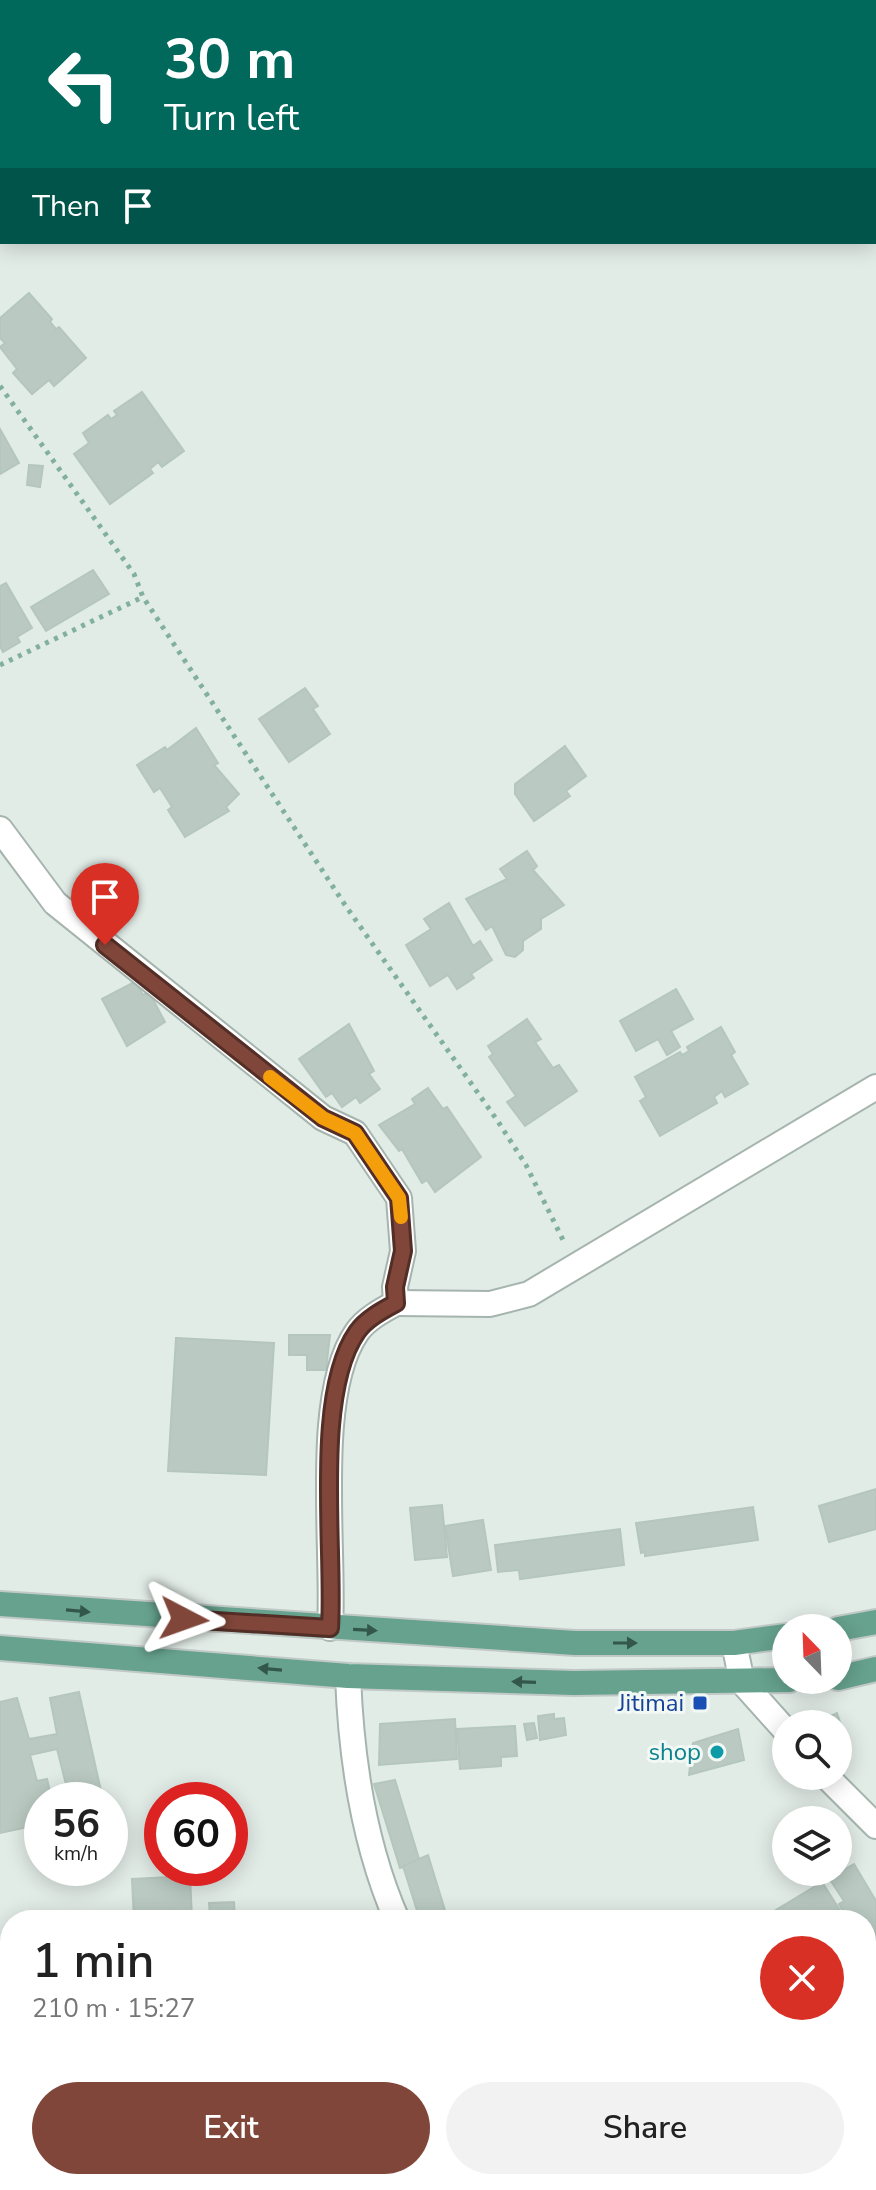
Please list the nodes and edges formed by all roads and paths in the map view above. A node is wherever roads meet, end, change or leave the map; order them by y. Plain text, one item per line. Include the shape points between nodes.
1 (0, 386) edge
2 (143, 597) junction
3 (0, 665) edge
4 (0, 829) edge
5 (876, 1087) edge
6 (570, 1269) junction
7 (396, 1303) junction
8 (0, 1604) edge
9 (876, 1622) edge
10 (852, 1626) edge
11 (330, 1628) junction
12 (772, 1638) edge
13 (734, 1643) junction
14 (0, 1648) edge
15 (876, 1669) edge
16 (852, 1675) edge
17 (348, 1676) junction
18 (772, 1681) edge
19 (742, 1682) junction
20 (772, 1715) edge
21 (840, 1790) edge
22 (876, 1826) edge
23 (393, 1910) edge

1 - 2 path via 134,574
2 - 3 path
2 - 6 path via 345,905 504,1131 564,1238
4 - 7 street via 55,903 323,1118 355,1133 399,1198 403,1251
5 - 6 street
6 - 7 street via 529,1294 490,1304
7 - 11 street via 357,1331 336,1377 330,1453
8 -> 11 main road
9 - 10 main road
11 -> 13 main road via 575,1643
12 - 13 main road
13 - 19 street
17 -> 14 main road
15 - 16 main road
19 -> 17 main road
17 - 23 street via 351,1752
18 - 19 main road
19 - 20 street
21 - 22 street

